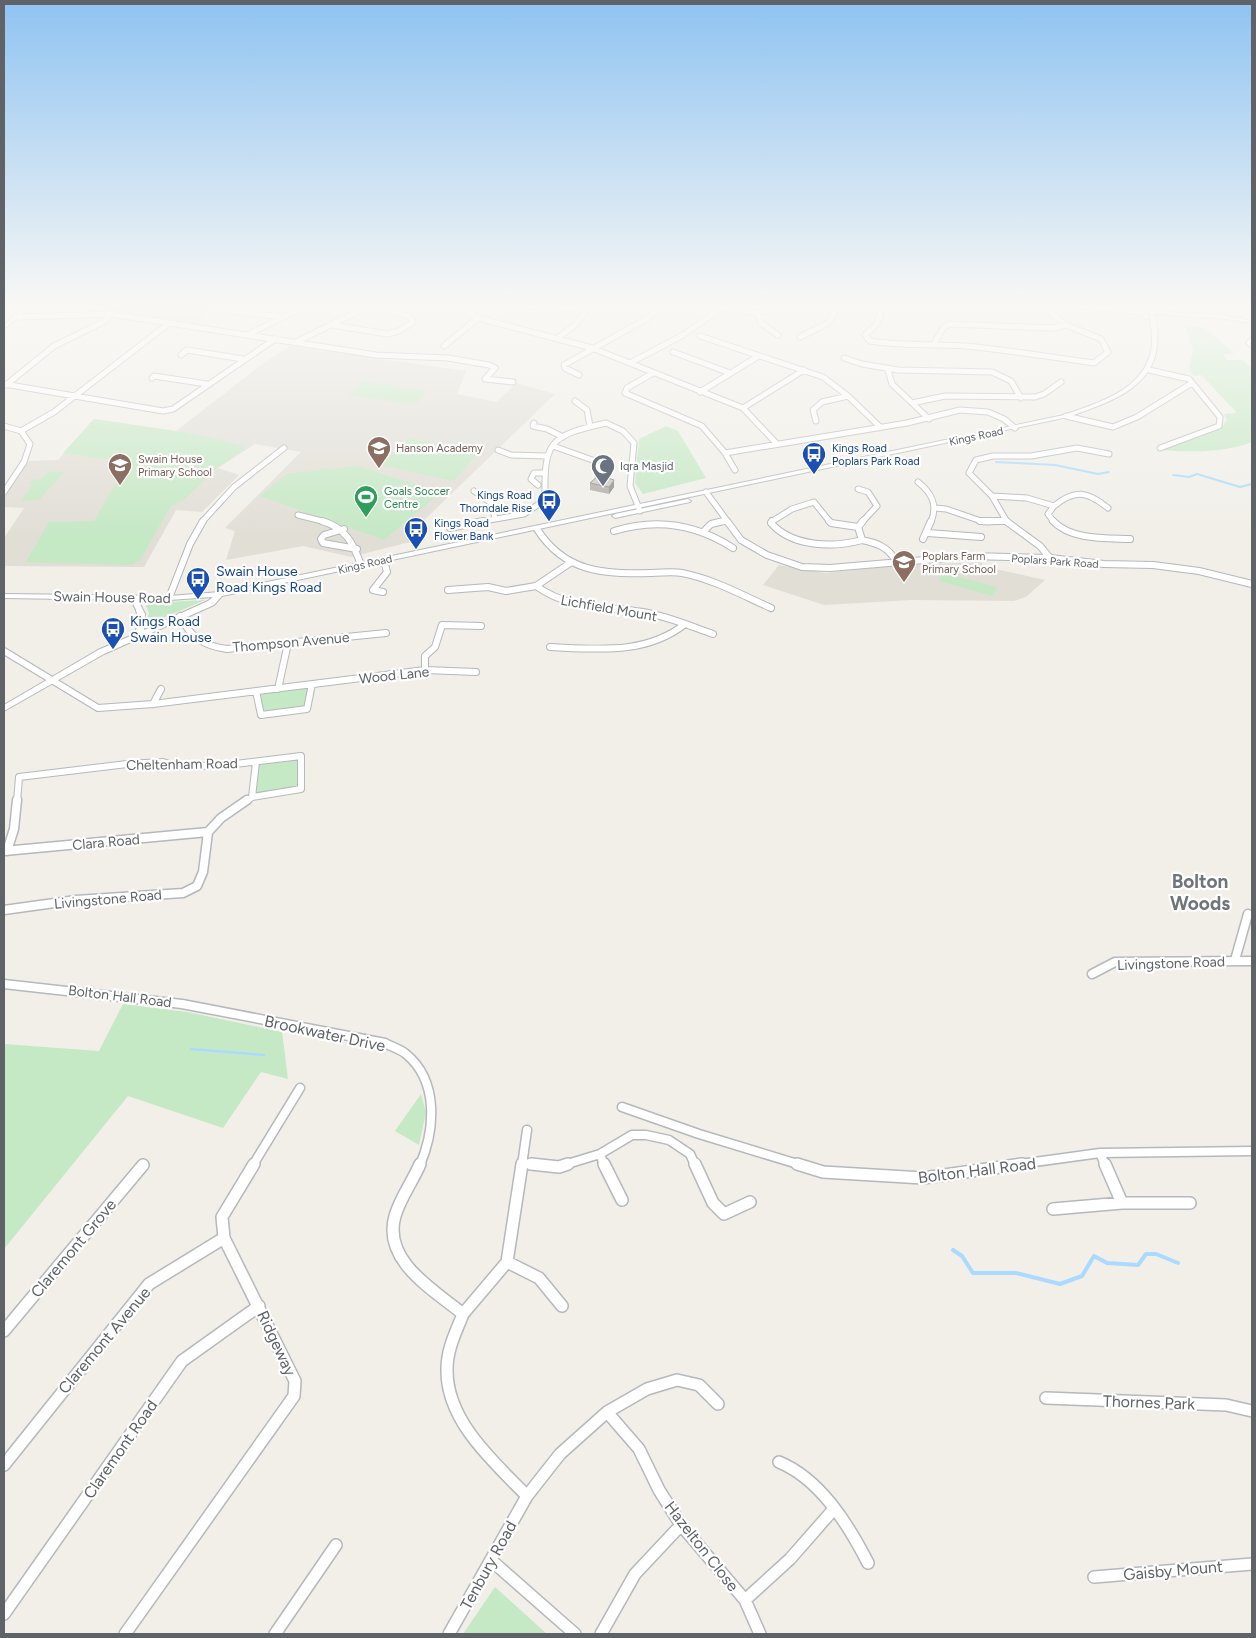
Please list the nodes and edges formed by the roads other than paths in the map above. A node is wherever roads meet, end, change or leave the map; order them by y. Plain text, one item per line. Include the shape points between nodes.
1 (91, 382) edge
2 (197, 382) edge
3 (637, 382) edge
4 (676, 382) edge
5 (715, 382) edge
6 (784, 382) edge
7 (830, 382) edge
8 (892, 382) edge
9 (1013, 382) edge
10 (1061, 382) dead end
11 (1138, 382) edge
12 (1192, 382) joint
13 (5, 384) edge
14 (207, 384) joint
15 (700, 392) junction
16 (74, 395) junction
17 (848, 396) junction
18 (1021, 398) junction
19 (912, 402) junction
20 (576, 404) dead end
21 (743, 408) junction
22 (1066, 416) junction
23 (929, 419) junction
24 (816, 420) dead end
25 (534, 423) dead end
26 (4, 426) edge
27 (590, 426) junction
28 (880, 427) junction
29 (1015, 428) junction
30 (21, 431) junction
31 (563, 437) junction
32 (776, 443) junction
33 (553, 446) junction
34 (284, 448) dead end
35 (1160, 448) dead end
36 (498, 450) dead end
37 (725, 453) junction
38 (1109, 454) dead end
39 (546, 456) junction
40 (598, 462) dead end
41 (735, 470) dead end
42 (545, 472) junction
43 (918, 482) dead end
44 (6, 484) edge
45 (538, 484) dead end
46 (858, 489) dead end
47 (474, 491) dead end
48 (4, 492) edge
49 (708, 494) junction
50 (992, 496) junction
51 (1054, 506) junction
52 (638, 508) junction
53 (935, 508) junction
54 (1108, 508) dead end
55 (298, 515) dead end
56 (495, 518) junction
57 (726, 520) junction
58 (1006, 520) junction
59 (858, 527) junction
60 (450, 528) dead end
61 (344, 529) junction
62 (537, 529) junction
63 (614, 531) dead end
64 (703, 532) junction
65 (928, 533) junction
66 (981, 537) dead end
67 (923, 539) dead end
68 (1130, 539) dead end
69 (862, 540) junction
70 (733, 548) dead end
71 (357, 549) junction
72 (1050, 558) junction
73 (384, 560) junction
74 (896, 561) junction
75 (570, 563) junction
76 (361, 565) junction
77 (475, 578) dead end
78 (1252, 584) edge
79 (536, 586) junction
80 (475, 587) junction
81 (448, 590) dead end
82 (383, 592) dead end
83 (220, 594) junction
84 (4, 596) edge
85 (132, 598) junction
86 (169, 598) junction
87 (771, 608) dead end
88 (180, 616) junction
89 (685, 624) junction
90 (480, 626) dead end
91 (386, 633) dead end
92 (139, 634) junction
93 (713, 634) dead end
94 (288, 643) junction
95 (550, 647) dead end
96 (4, 650) edge
97 (425, 670) junction
98 (476, 672) dead end
99 (49, 680) junction
100 (312, 684) junction
101 (161, 689) dead end
102 (278, 689) junction
103 (256, 692) junction
104 (153, 704) junction
105 (4, 708) edge
106 (256, 762) junction
107 (252, 797) junction
108 (208, 832) junction
109 (5, 851) edge
110 (4, 910) edge
111 (1248, 914) dead end
112 (1235, 960) junction
113 (1252, 961) edge
114 (1092, 974) dead end
115 (4, 984) edge
116 (235, 1015) joint
117 (300, 1088) dead end
118 (622, 1107) dead end
119 (527, 1130) dead end
120 (1252, 1150) edge
121 (1100, 1153) junction
122 (600, 1154) junction
123 (520, 1163) junction
124 (143, 1165) dead end
125 (622, 1200) dead end
126 (750, 1202) dead end
127 (1122, 1203) junction
128 (1190, 1203) dead end
129 (1053, 1209) dead end
130 (224, 1238) junction
131 (506, 1262) junction
132 (259, 1306) junction
133 (562, 1306) dead end
134 (463, 1314) junction
135 (4, 1331) edge
136 (1046, 1398) dead end
137 (718, 1404) dead end
138 (1252, 1411) edge
139 (607, 1412) junction
140 (779, 1462) dead end
141 (4, 1465) edge
142 (527, 1496) junction
143 (833, 1510) junction
144 (681, 1524) junction
145 (336, 1544) dead end
146 (492, 1560) junction
147 (868, 1563) dead end
148 (1252, 1564) edge
149 (1094, 1577) dead end
150 (745, 1600) junction
151 (4, 1614) edge
152 (125, 1634) edge
153 (275, 1634) edge
154 (449, 1634) edge
155 (575, 1634) edge
156 (600, 1634) edge
157 (760, 1634) edge

1 - 16 street
2 - 14 street
3 - 37 street via 625,393 702,426
4 - 15 street
5 - 15 street
6 - 21 street
7 - 17 street
8 - 19 street
9 - 18 street via 1018,386
10 - 18 street via 1044,394
11 - 22 street, Kings Road via 1106,401
12 - 22 street via 1113,427
12 - 35 street via 1220,417 1219,426
13 - 16 street
14 - 16 street via 173,409 163,411
15 - 21 street
16 - 30 street via 54,412
17 - 24 street via 822,402 813,410
17 - 28 street
18 - 19 street via 945,396
19 - 23 street
20 - 27 street via 587,410
21 - 32 street
22 - 29 street, Kings Road
23 - 28 street
23 - 29 street via 960,410 975,410 1004,419
25 - 31 street via 532,426
26 - 30 street
27 - 31 street
27 - 52 street via 606,423 624,431 634,443 630,486
28 - 32 street
29 - 49 street, Kings Road
30 - 44 street via 30,444 24,462
31 - 33 street
32 - 37 street
33 - 39 street
33 - 40 street
34 - 86 street via 250,472 208,514 192,540
36 - 39 street via 511,455
37 - 41 street
38 - 50 street via 1077,448 1031,456 976,460 969,473
39 - 42 street
42 - 45 street via 534,473 531,479
42 - 56 street via 546,500 524,514
43 - 53 street via 927,488
44 - 48 street
46 - 59 street via 868,490 876,506
47 - 56 street via 491,503
49 - 52 street, Kings Road
49 - 57 street, Poplars Park Road
50 - 51 street via 1027,498
50 - 58 street
51 - 54 street via 1071,493 1099,501
51 - 68 street via 1048,514 1050,520 1073,534
52 - 62 street, Kings Road via 588,521
53 - 58 street via 984,522
53 - 65 street
55 - 61 street
56 - 60 street
57 - 64 street via 711,524
57 - 74 street, Poplars Park Road via 741,540 792,564 830,568
58 - 72 street via 1040,546
59 - 69 street
59 - 69 street via 831,523 814,502 792,509 771,523 798,540 815,545 843,546
61 - 71 street
61 - 71 street via 324,534 323,544
62 - 73 street, Kings Road
62 - 75 street via 554,553
63 - 64 street via 644,523 666,523
64 - 70 street via 720,538
65 - 66 street
65 - 67 street
69 - 74 street via 886,546
71 - 76 street
72 - 74 street, Poplars Park Road via 972,556
72 - 78 street, Poplars Park Road via 1154,565 1199,571
73 - 76 street, Kings Road
73 - 82 street via 387,572 373,590
75 - 79 street
75 - 87 street via 618,572 681,572
76 - 83 street, Kings Road
77 - 80 street
79 - 80 street via 506,591
79 - 89 street, Lichfield Mount via 550,598 571,604 644,612
80 - 81 street
83 - 86 street, Swain House Road
83 - 88 street, Kings Road via 211,603
84 - 85 street, Swain House Road
85 - 86 street, Swain House Road
85 - 92 street via 142,609 144,619
88 - 92 street, Kings Road
88 - 94 street, Thompson Avenue via 195,639 209,648
89 - 93 street, Lichfield Mount
89 - 95 street, Lichfield Mount via 679,630 641,645
90 - 97 street via 442,625 435,647 425,656
91 - 94 street, Thompson Avenue
92 - 99 street, Kings Road
94 - 102 street
96 - 99 street, Wood Lane
97 - 98 street, Wood Lane
97 - 100 street, Wood Lane
99 - 104 street, Wood Lane via 98,708
99 - 105 street, Kings Road
100 - 102 street, Wood Lane
100 - 103 street via 307,709 261,715
101 - 104 street
102 - 103 street, Wood Lane
103 - 104 street, Wood Lane
106 - 107 street, Cheltenham Road
106 - 107 street, Cheltenham Road via 301,756 301,789
106 - 109 street, Cheltenham Road via 196,767 178,767 163,762 19,777 14,829
107 - 108 street, Cheltenham Road via 221,818
108 - 109 street, Clara Road
108 - 110 street, Livingstone Road via 203,872 196,886 183,893 76,900
111 - 112 street
112 - 113 street, Livingstone Road
112 - 114 street, Livingstone Road via 1115,962
115 - 116 street, Bolton Hall Road via 182,1004
116 - 134 street, Brookwater Drive via 385,1042 407,1054 423,1072 433,1113 429,1139 415,1175 398,1205 393,1232 403,1262
117 - 130 street, Ridgeway via 222,1218
118 - 121 street, Bolton Hall Road via 823,1172 923,1178
119 - 123 street
120 - 121 street, Bolton Hall Road
121 - 127 street
122 - 123 street via 559,1167
122 - 125 street
122 - 126 street via 632,1135 669,1140 690,1154 713,1203 724,1214
123 - 131 street
124 - 135 street, Claremont Grove
127 - 128 street
127 - 129 street
130 - 132 street, Ridgeway
130 - 141 street, Claremont Avenue via 149,1284
131 - 133 street via 533,1271 550,1286
131 - 134 street
132 - 151 street, Claremont Road via 182,1361
132 - 152 street, Ridgeway via 295,1382 294,1396
134 - 142 street via 454,1331 449,1352 447,1378 453,1409 470,1436
136 - 138 street, Thornes Park via 1226,1405
137 - 139 street, Tenbury Road via 700,1385 677,1380 647,1389
139 - 142 street, Tenbury Road via 560,1454
139 - 144 street, Hazelton Close via 639,1449 659,1490
140 - 143 street via 800,1473
142 - 146 street, Tenbury Road
143 - 147 street via 859,1543
143 - 150 street via 790,1559
144 - 150 street, Hazelton Close
144 - 156 street via 635,1574
145 - 153 street
146 - 154 street, Tenbury Road
146 - 155 street
148 - 149 street, Gaisby Mount
150 - 157 street, Hazelton Close

